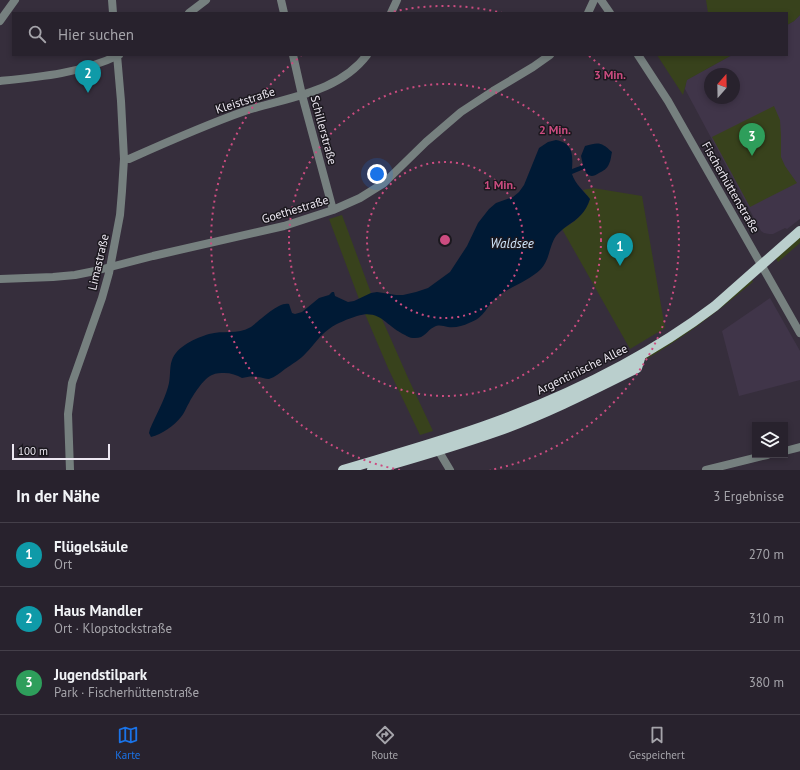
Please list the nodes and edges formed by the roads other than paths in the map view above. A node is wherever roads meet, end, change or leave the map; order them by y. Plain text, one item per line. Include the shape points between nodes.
1 (15, 0) edge
2 (112, 0) edge
3 (206, 0) edge
4 (281, 0) edge
5 (397, 0) edge
6 (594, 0) edge
7 (601, 0) edge
8 (113, 12) edge
9 (189, 12) edge
10 (284, 12) edge
11 (391, 12) edge
12 (588, 12) edge
13 (609, 12) edge
14 (0, 21) edge
15 (115, 56) edge
16 (117, 56) edge
17 (294, 56) edge
18 (366, 56) edge
19 (549, 56) edge
20 (639, 56) edge
21 (0, 81) edge
22 (302, 95) junction
23 (124, 159) junction
24 (333, 210) junction
25 (800, 232) edge
26 (762, 264) junction
27 (111, 267) junction
28 (0, 279) edge
29 (800, 333) edge
30 (641, 355) junction
31 (800, 447) edge
32 (438, 450) junction
33 (788, 450) edge
34 (755, 458) edge
35 (70, 470) edge
36 (343, 470) edge
37 (372, 470) edge
38 (450, 470) edge
39 (706, 470) edge

1 - 14 street
2 - 8 street
3 - 9 street
4 - 10 street
5 - 11 street
6 - 12 street
7 - 13 street
15 - 21 street via 68,72
16 - 23 street, Limastraße
17 - 22 street, Schillerstraße
18 - 22 street, Kleiststraße via 344,77
19 - 24 street, Goethestraße via 461,112 384,183 360,198
20 - 26 street, Fischerhüttenstraße via 668,101
22 - 23 street, Kleiststraße via 245,111
22 - 24 street, Schillerstraße
23 - 27 street, Limastraße via 120,215
24 - 27 street, Goethestraße via 284,226
25 - 26 main road, Argentinische Allee
26 - 29 street, Fischerhüttenstraße
26 - 30 main road, Argentinische Allee via 715,306
27 - 28 street, Goethestraße via 75,275
27 - 35 street, Limastraße via 72,383 68,414
30 - 32 main road, Argentinische Allee via 637,368 562,405 496,432
30 - 36 main road, Argentinische Allee via 597,379 493,423
31 - 33 street
32 - 37 main road, Argentinische Allee
32 - 38 street
34 - 39 street

